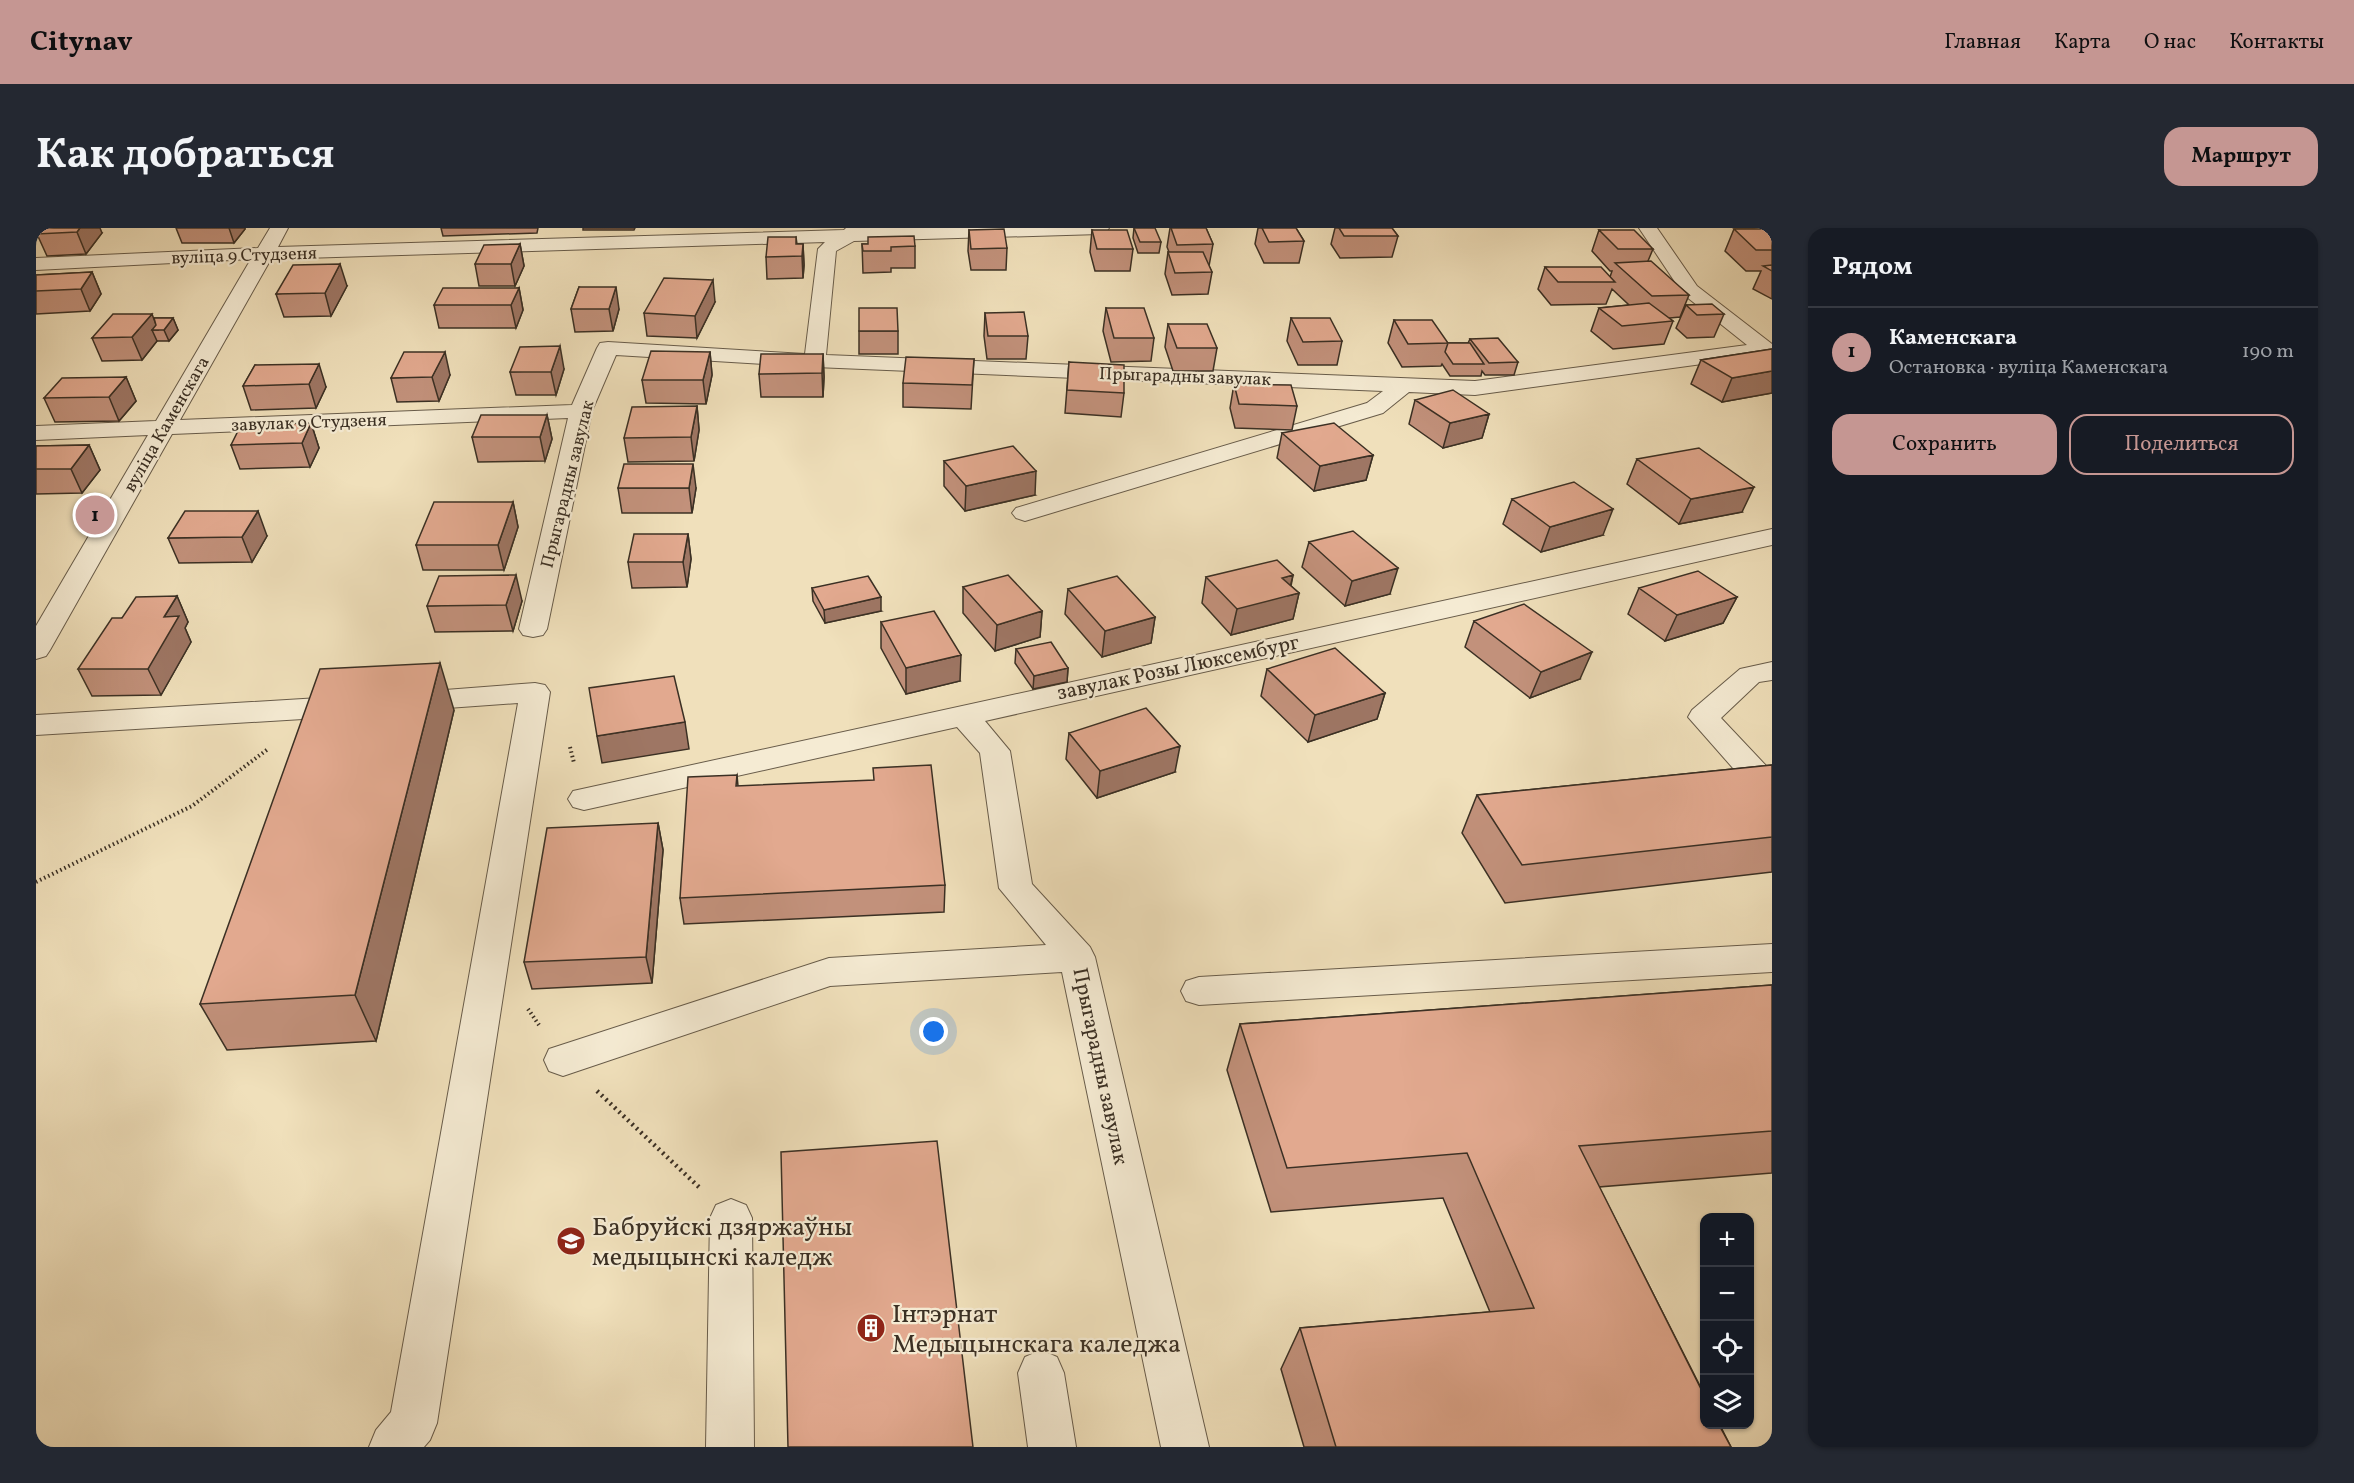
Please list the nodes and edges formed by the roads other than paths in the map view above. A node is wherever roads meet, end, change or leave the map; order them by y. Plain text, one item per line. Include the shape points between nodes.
1 (279, 228) edge
2 (1100, 228) edge
3 (1648, 228) edge
4 (854, 231) edge
5 (266, 253) junction
6 (36, 264) edge
7 (1767, 352) edge
8 (814, 361) junction
9 (1404, 385) junction
10 (581, 411) junction
11 (163, 429) junction
12 (36, 433) edge
13 (1025, 513) dead end
14 (1772, 537) edge
15 (533, 629) dead end
16 (36, 650) edge
17 (1772, 671) edge
18 (963, 715) junction
19 (36, 726) edge
20 (1772, 792) edge
21 (584, 799) road end
22 (1077, 957) junction
23 (1772, 958) edge
24 (1199, 992) dead end
25 (563, 1060) road end
26 (731, 1218) road end
27 (1041, 1373) dead end
28 (393, 1447) edge
29 (730, 1447) edge
30 (1052, 1447) edge
31 (1185, 1447) edge

1 - 5 street, вуліца Каменскага
2 - 4 street, вуліца 9 Студзеня
3 - 7 street via 1690,290
4 - 5 street, вуліца 9 Студзеня
4 - 8 street via 826,249
5 - 6 street, вуліца 9 Студзеня
5 - 11 street, вуліца Каменскага
7 - 9 street, Прыгарадны завулак via 1475,388
8 - 9 street, Прыгарадны завулак
8 - 10 street, Прыгарадны завулак via 608,348
9 - 13 street via 1375,408
10 - 11 street, завулак 9 Студзеня
10 - 15 street, Прыгарадны завулак
11 - 12 street, завулак 9 Студзеня
11 - 16 street, вуліца Каменскага
14 - 18 street, завулак Розы Люксембург
17 - 20 street via 1750,675 1703,717
18 - 21 street, завулак Розы Люксембург
18 - 22 street, Прыгарадны завулак via 996,751 1016,888
19 - 28 street via 535,692 413,1423
22 - 25 street via 829,972
22 - 31 street, Прыгарадны завулак
23 - 24 street
26 - 29 street
27 - 30 street

